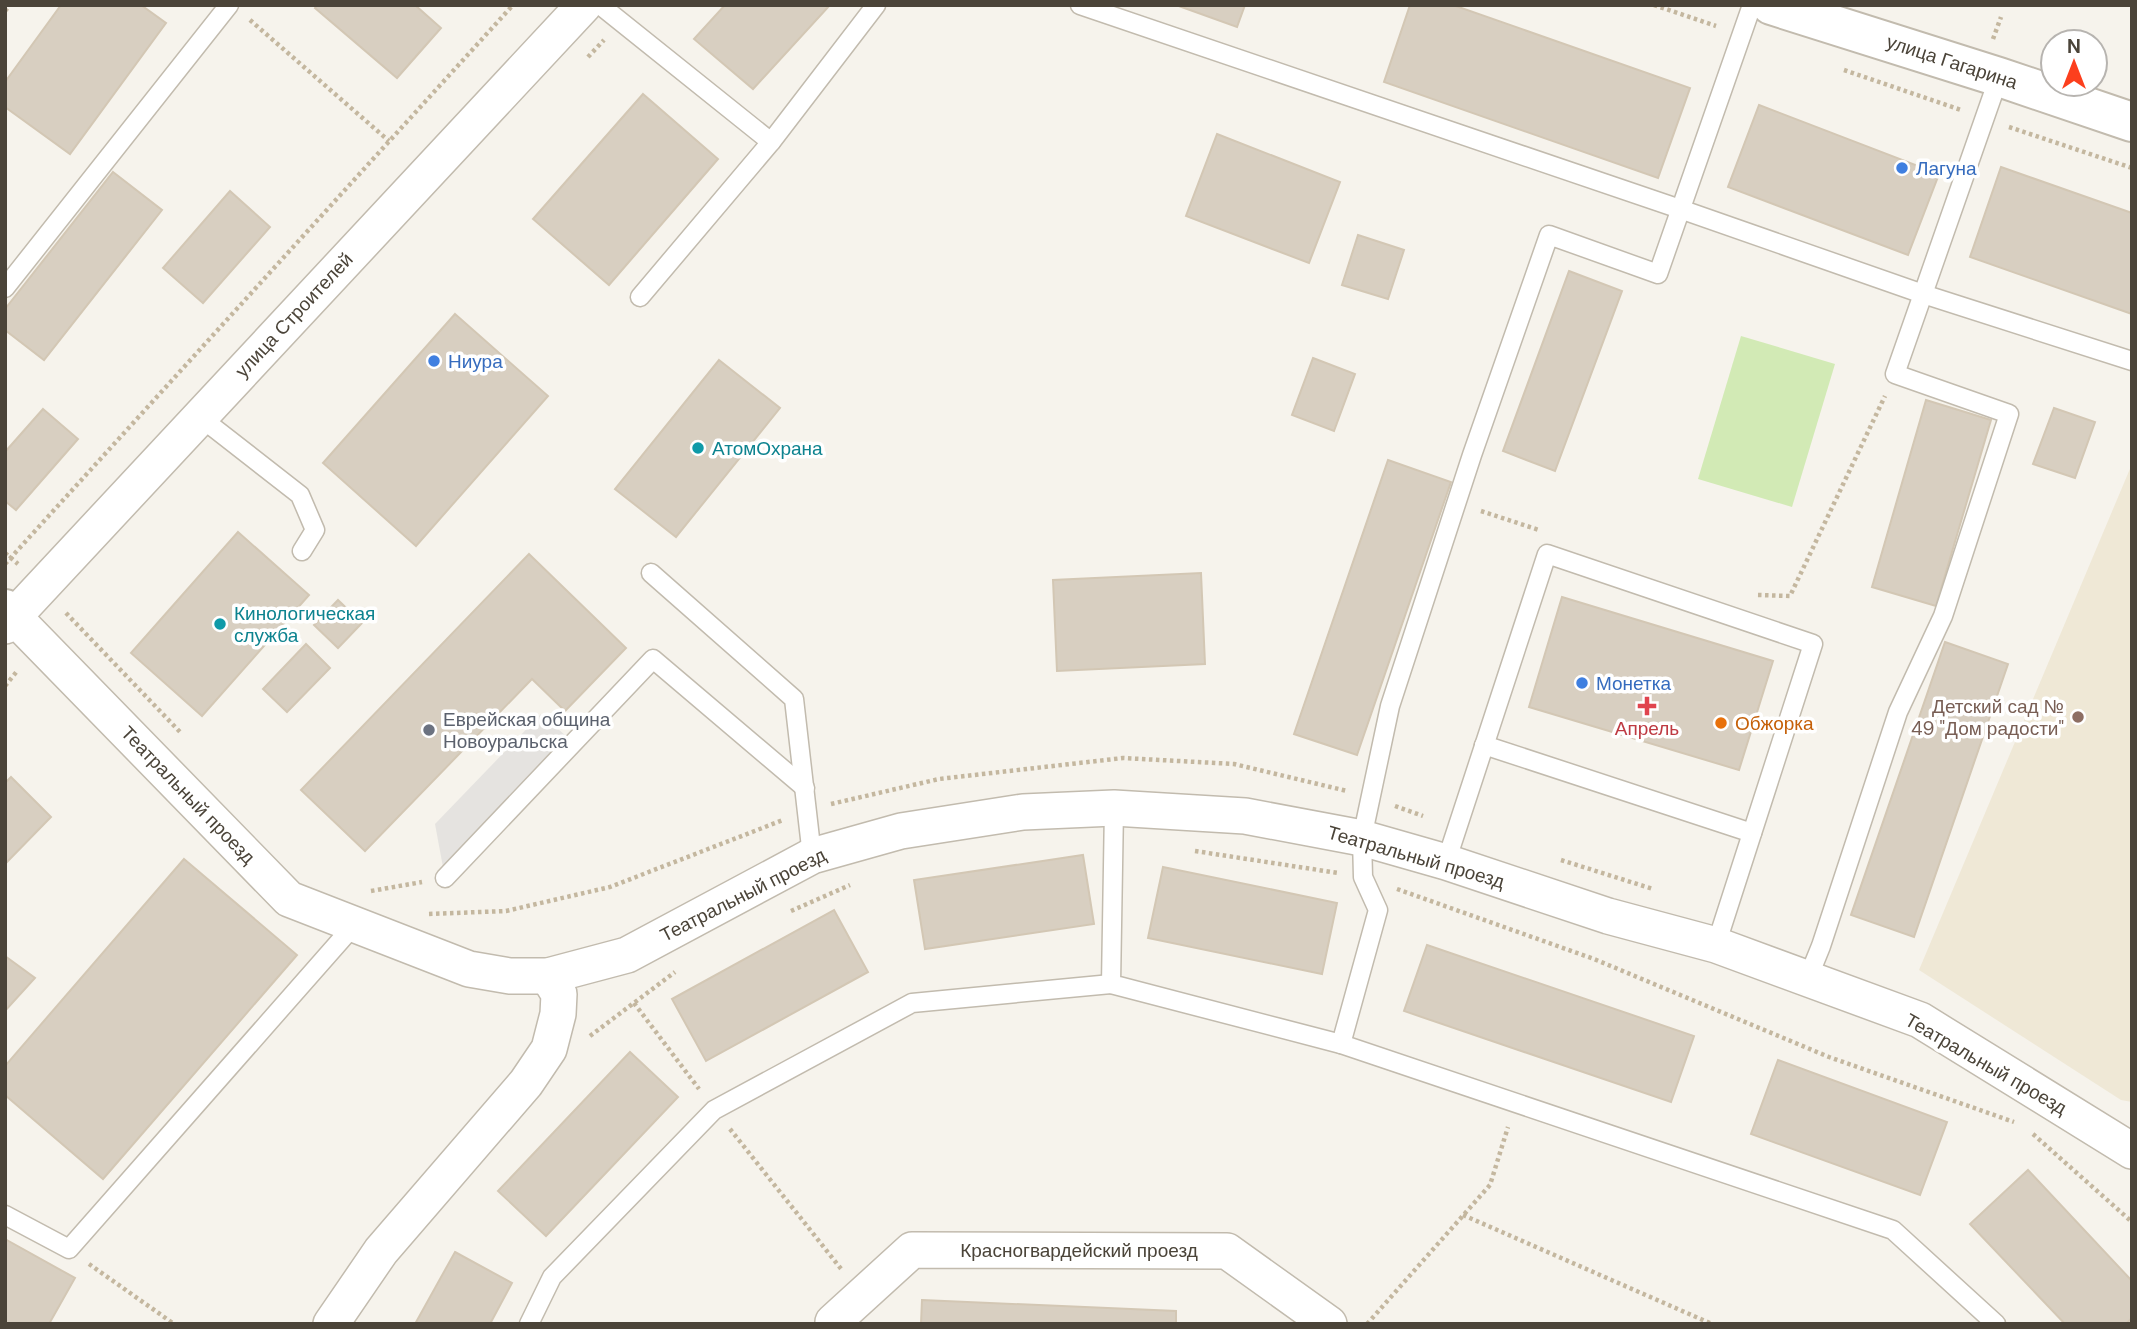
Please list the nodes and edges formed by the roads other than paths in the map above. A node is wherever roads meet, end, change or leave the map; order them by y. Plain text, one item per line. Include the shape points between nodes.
1 (584, 5) edge
2 (600, 5) edge
3 (876, 5) edge
4 (1080, 5) edge
5 (1752, 5) edge
6 (1771, 5) edge
7 (236, 10) edge
8 (1999, 77) junction
9 (2132, 121) edge
10 (771, 142) junction
11 (1680, 209) junction
12 (5, 288) edge
13 (1923, 294) junction
14 (640, 298) dead end
15 (2132, 361) edge
16 (200, 417) junction
17 (302, 551) dead end
18 (651, 573) dead end
19 (8, 617) edge
20 (1484, 745) junction
21 (805, 788) junction
22 (1114, 808) junction
23 (1752, 833) junction
24 (1362, 838) junction
25 (812, 856) junction
26 (1447, 862) junction
27 (446, 878) road end
28 (355, 924) junction
29 (1716, 945) junction
30 (548, 976) junction
31 (1808, 978) junction
32 (1111, 984) junction
33 (1341, 1044) junction
34 (2132, 1151) edge
35 (5, 1215) edge
36 (833, 1322) edge
37 (331, 1324) edge
38 (528, 1324) edge
39 (1329, 1324) edge
40 (1996, 1324) edge

1 - 16 street, улица Строителей
2 - 10 lane
3 - 10 lane
4 - 11 lane
5 - 11 lane
6 - 8 street, улица Гагарина
7 - 12 lane
8 - 9 street, улица Гагарина
8 - 13 lane
10 - 14 lane
11 - 13 lane
11 - 24 lane via 1658,274 1549,235 1390,706
13 - 15 lane
13 - 31 lane via 1895,374 2009,414 1943,616 1898,712
16 - 17 lane via 300,495 315,530
16 - 19 street, улица Строителей
18 - 21 lane via 794,699
19 - 28 street, Театральный проезд via 289,899
20 - 23 lane
20 - 23 lane via 1547,554 1813,644
20 - 26 lane
21 - 25 lane
21 - 27 lane via 653,659
22 - 24 street, Театральный проезд via 1245,816
22 - 25 street, Театральный проезд via 1023,812 901,831
22 - 32 lane
23 - 29 lane
24 - 26 street, Театральный проезд
24 - 33 lane via 1363,877 1378,910
25 - 30 street, Театральный проезд via 626,955
26 - 29 street, Театральный проезд via 1608,916
28 - 30 street, Театральный проезд via 469,969
28 - 35 lane via 69,1249
29 - 31 street, Театральный проезд
30 - 37 street via 559,994 549,1049 526,1083 381,1251
31 - 34 street, Театральный проезд via 1920,1020
32 - 33 lane
32 - 38 lane via 912,1003 714,1110 552,1277
33 - 40 lane via 1893,1230
36 - 39 street, Красногвардейский проезд via 912,1250 1227,1251

